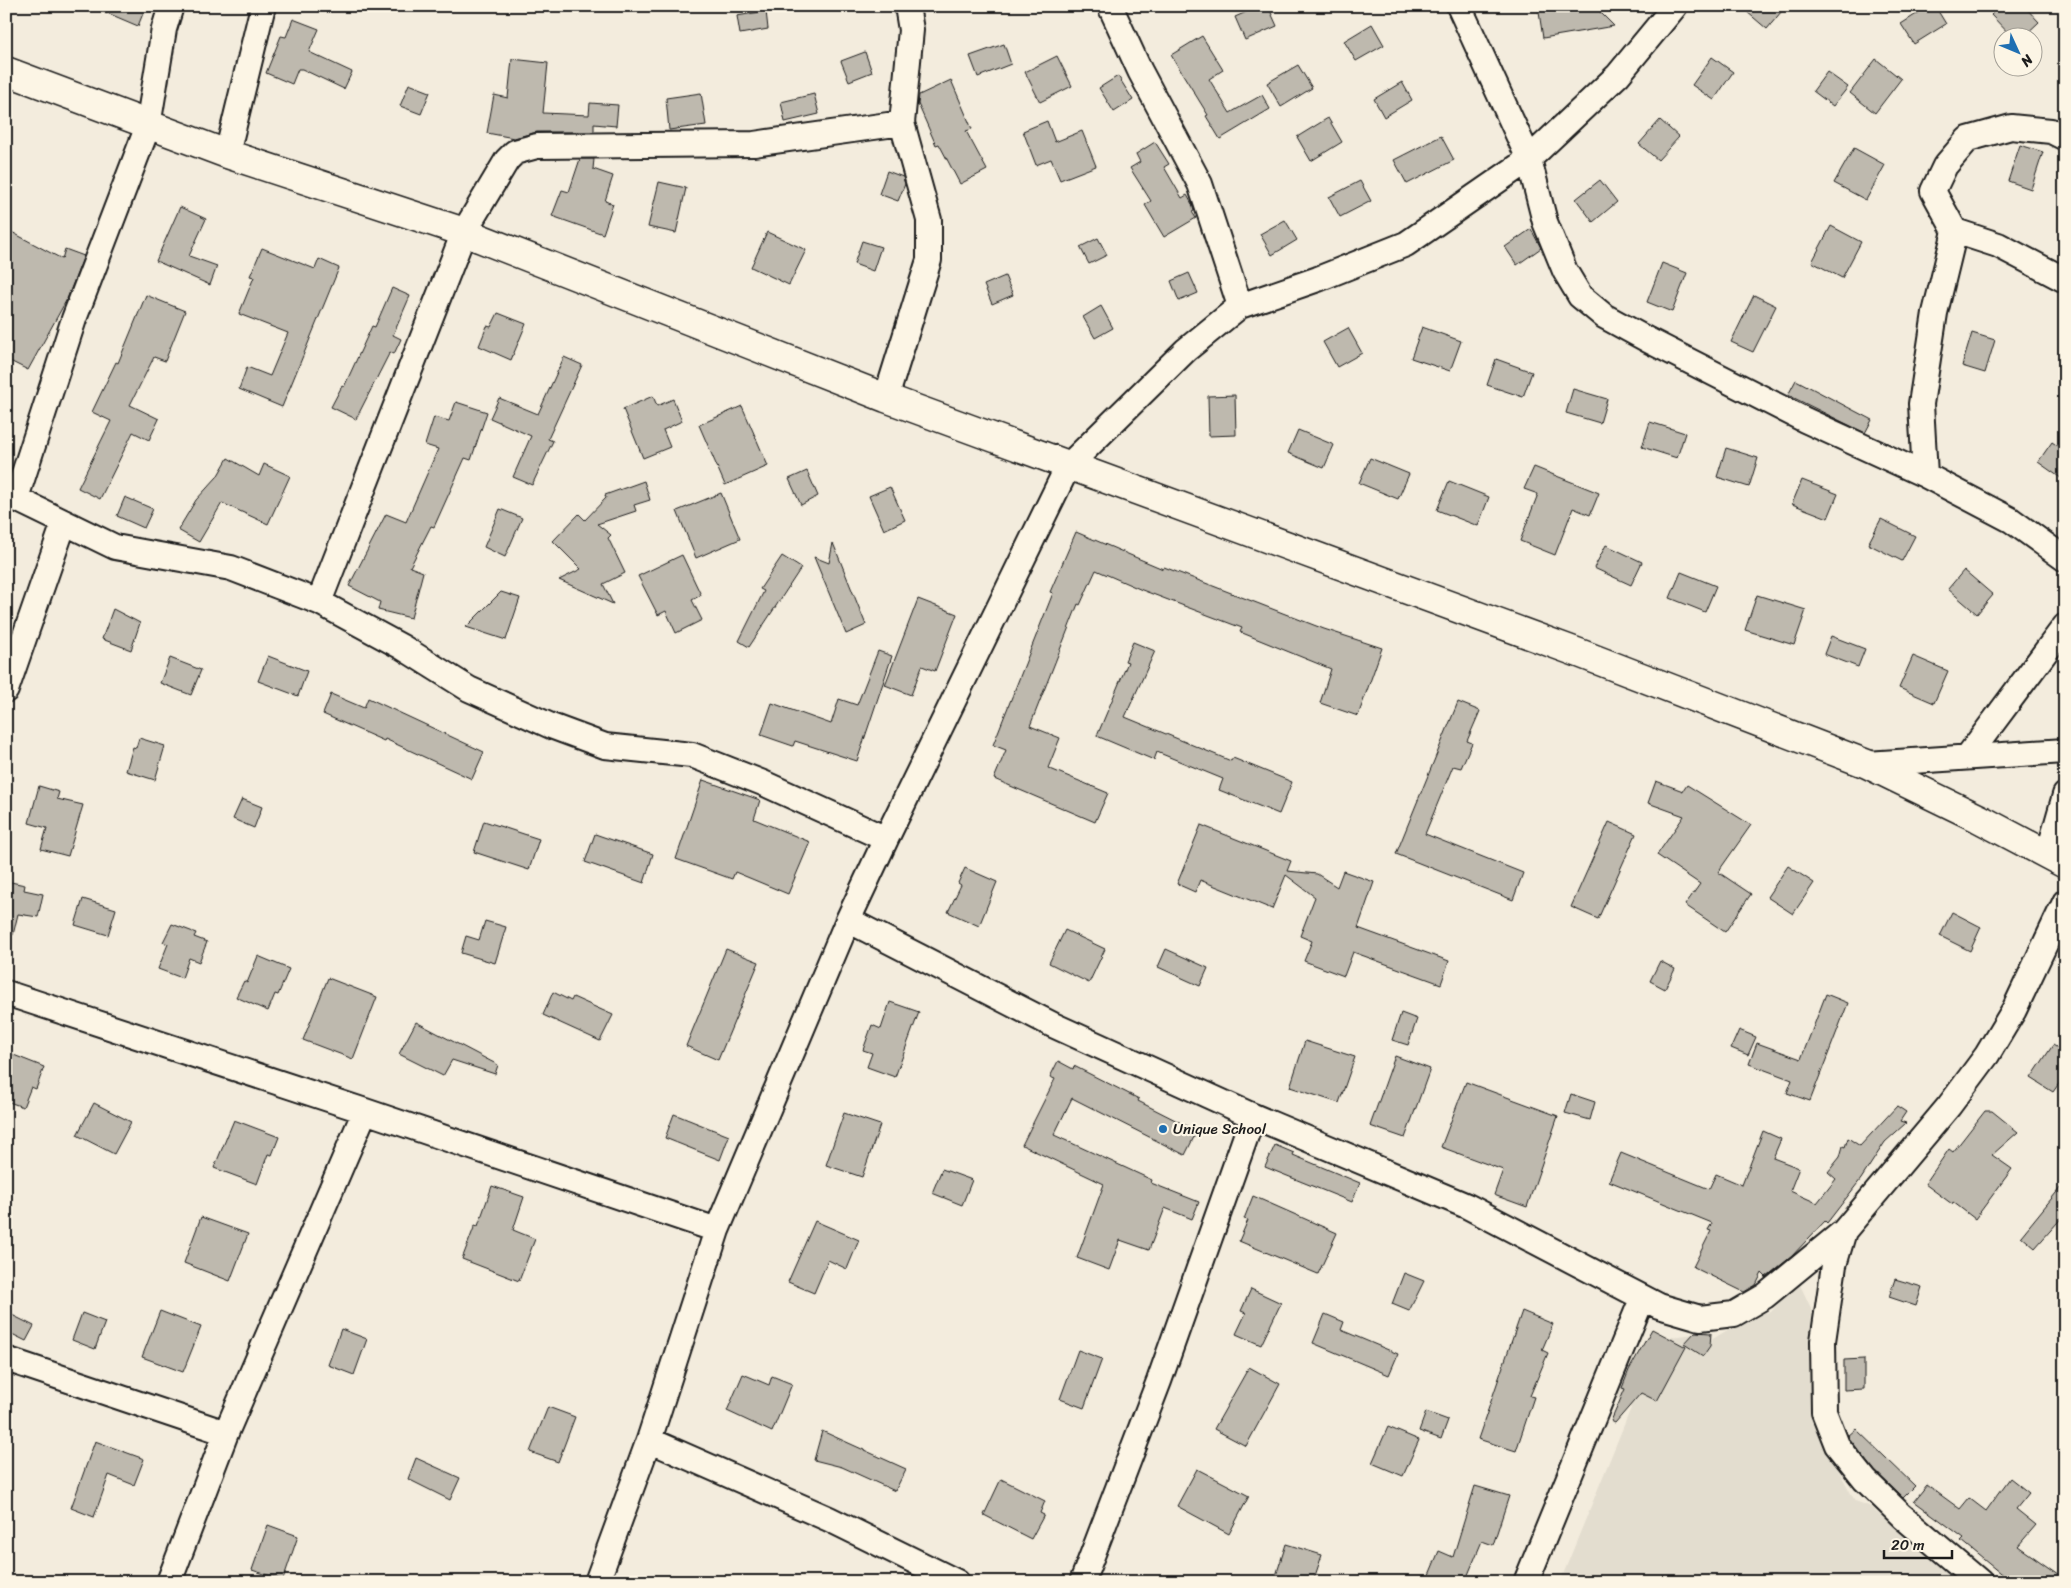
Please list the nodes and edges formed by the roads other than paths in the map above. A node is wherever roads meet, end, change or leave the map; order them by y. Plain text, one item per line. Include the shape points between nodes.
1 (171, 6) edge
2 (263, 6) edge
3 (907, 6) edge
4 (1110, 6) edge
5 (1459, 6) edge
6 (1675, 6) edge
7 (6, 71) edge
8 (902, 123) junction
9 (148, 126) junction
10 (2065, 138) edge
11 (227, 154) junction
12 (1529, 159) junction
13 (1955, 231) junction
14 (464, 232) junction
15 (2065, 280) edge
16 (1240, 306) junction
17 (886, 398) junction
18 (1068, 466) junction
19 (1925, 475) junction
20 (11, 496) edge
21 (64, 523) junction
22 (2065, 559) edge
23 (319, 602) junction
24 (2065, 626) edge
25 (6, 690) edge
26 (2065, 751) edge
27 (1968, 756) junction
28 (1867, 764) junction
29 (2065, 795) edge
30 (886, 839) junction
31 (2056, 860) edge
32 (2065, 902) edge
33 (848, 920) junction
34 (6, 993) edge
35 (365, 1111) junction
36 (1253, 1116) junction
37 (717, 1230) junction
38 (1844, 1231) junction
39 (1642, 1299) junction
40 (6, 1359) edge
41 (226, 1433) junction
42 (649, 1440) junction
43 (169, 1582) edge
44 (596, 1582) edge
45 (957, 1582) edge
46 (1082, 1582) edge
47 (1526, 1582) edge
48 (1980, 1582) edge

1 - 9 street via 164,29
2 - 11 street
3 - 8 street via 911,30
4 - 16 street via 1140,71 1200,184
5 - 12 street
6 - 12 street via 1618,76
7 - 9 main road
8 - 14 street via 754,144 537,146 523,149 507,160
8 - 17 street via 929,220 929,260
9 - 11 main road
9 - 20 street
10 - 13 street via 2051,131 2011,127 1968,139 1945,166 1932,191
11 - 14 main road
12 - 16 street via 1406,244
12 - 19 street via 1545,222 1565,271 1580,296 1604,316 1805,420
13 - 15 street via 1998,245
13 - 19 street via 1935,312 1921,404
14 - 17 main road
14 - 23 street
16 - 18 street via 1186,350
17 - 18 main road
18 - 28 main road via 1579,653
18 - 30 street
19 - 22 street via 2011,520
20 - 21 street
21 - 23 street via 115,547 231,568
21 - 25 street
23 - 30 street via 402,647 469,689 551,726 606,746 692,755 763,783
24 - 27 street
26 - 27 street
27 - 28 street
28 - 31 main road
29 - 31 street
30 - 33 street
32 - 38 street via 2014,1010 1987,1055 1949,1106
33 - 36 street via 1053,1025
33 - 37 street
34 - 35 street
35 - 37 street
35 - 41 street
36 - 39 street via 1467,1206
36 - 46 street via 1160,1381
37 - 42 street
38 - 39 street via 1766,1296 1734,1314 1700,1318
38 - 48 street via 1834,1265 1823,1341 1824,1412 1837,1445 1865,1480
39 - 47 street
40 - 41 street
41 - 43 street
42 - 44 street
42 - 45 street via 828,1518

